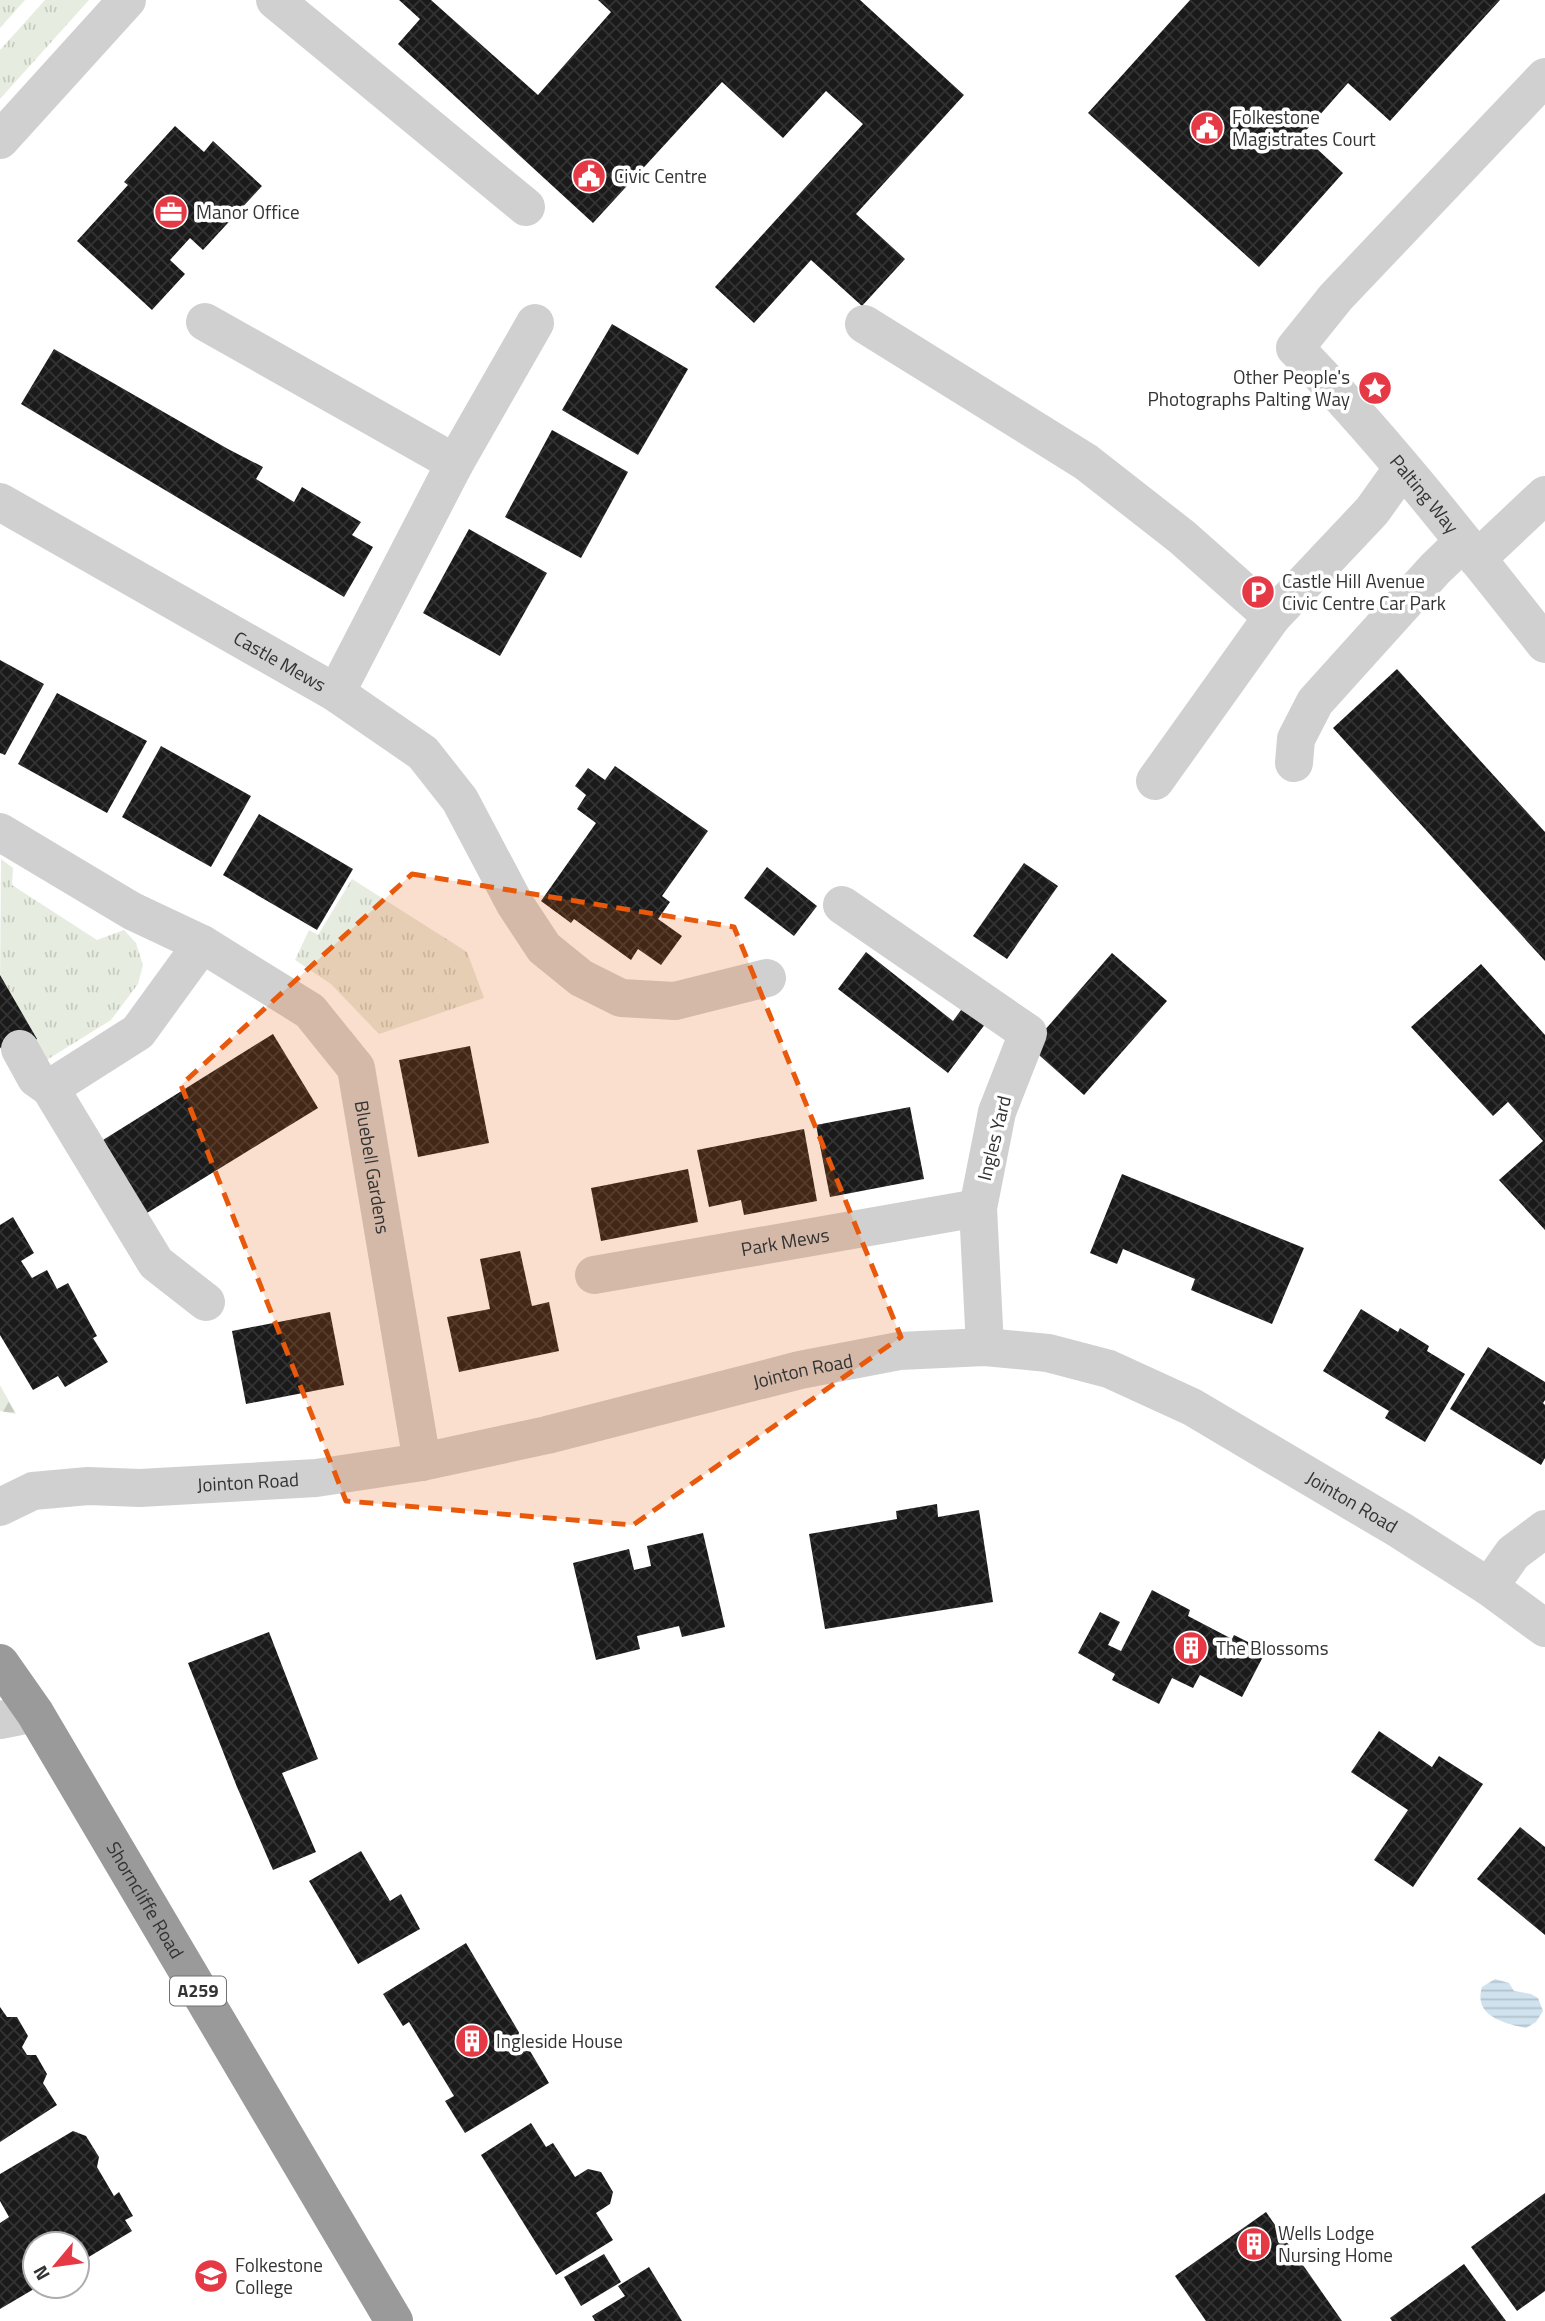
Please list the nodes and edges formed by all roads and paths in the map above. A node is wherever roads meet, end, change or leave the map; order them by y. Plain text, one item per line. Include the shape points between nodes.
1 (127, 0) edge
2 (275, 0) edge
3 (1545, 77) edge
4 (0, 140) edge
5 (526, 207) dead end
6 (205, 322) dead end
7 (535, 323) dead end
8 (864, 324) dead end
9 (455, 463) junction
10 (1402, 469) junction
11 (1545, 495) edge
12 (0, 502) edge
13 (1470, 550) junction
14 (1272, 617) junction
15 (1545, 644) edge
16 (336, 693) junction
17 (1294, 763) dead end
18 (1155, 781) dead end
19 (0, 832) edge
20 (842, 905) dead end
21 (202, 944) junction
22 (767, 978) dead end
23 (20, 1049) dead end
24 (50, 1088) junction
25 (978, 1208) junction
26 (594, 1275) dead end
27 (206, 1302) dead end
28 (985, 1347) junction
29 (422, 1462) junction
30 (0, 1507) edge
31 (1545, 1529) edge
32 (1489, 1587) junction
33 (1545, 1628) edge
34 (0, 1663) edge
35 (17, 1716) edge
36 (394, 2321) edge

1 - 4 street
2 - 5 street
3 - 10 street, Palting Way via 1336,298 1295,348
6 - 9 street
7 - 9 street, Castle Mews
8 - 14 street via 1086,462 1182,537
9 - 16 street, Castle Mews
10 - 13 street, Palting Way
10 - 14 street via 1372,511
11 - 13 street
12 - 16 street, Castle Mews
13 - 15 street, Palting Way
13 - 17 street via 1435,569 1315,702 1296,739
14 - 18 street
16 - 22 street via 424,753 460,800 515,904 544,947 581,978 621,998 676,1001
19 - 21 street, Bluebell Gardens via 132,911
20 - 25 street, Ingles Yard via 1028,1033 996,1112
21 - 24 street via 138,1032
21 - 29 street, Bluebell Gardens via 310,1011 356,1068
23 - 24 street via 36,1078
24 - 27 street via 156,1263
25 - 26 street, Park Mews
25 - 28 street, Ingles Yard
28 - 29 street, Jointon Road via 900,1351 800,1370
28 - 32 street, Jointon Road via 1048,1353 1110,1369 1192,1407
29 - 30 street, Jointon Road via 316,1478 33,1491
31 - 32 street via 1513,1553
32 - 33 street, Jointon Road
34 - 35 highway, Shorncliffe Road / A259
35 - 36 highway, Shorncliffe Road / A259

